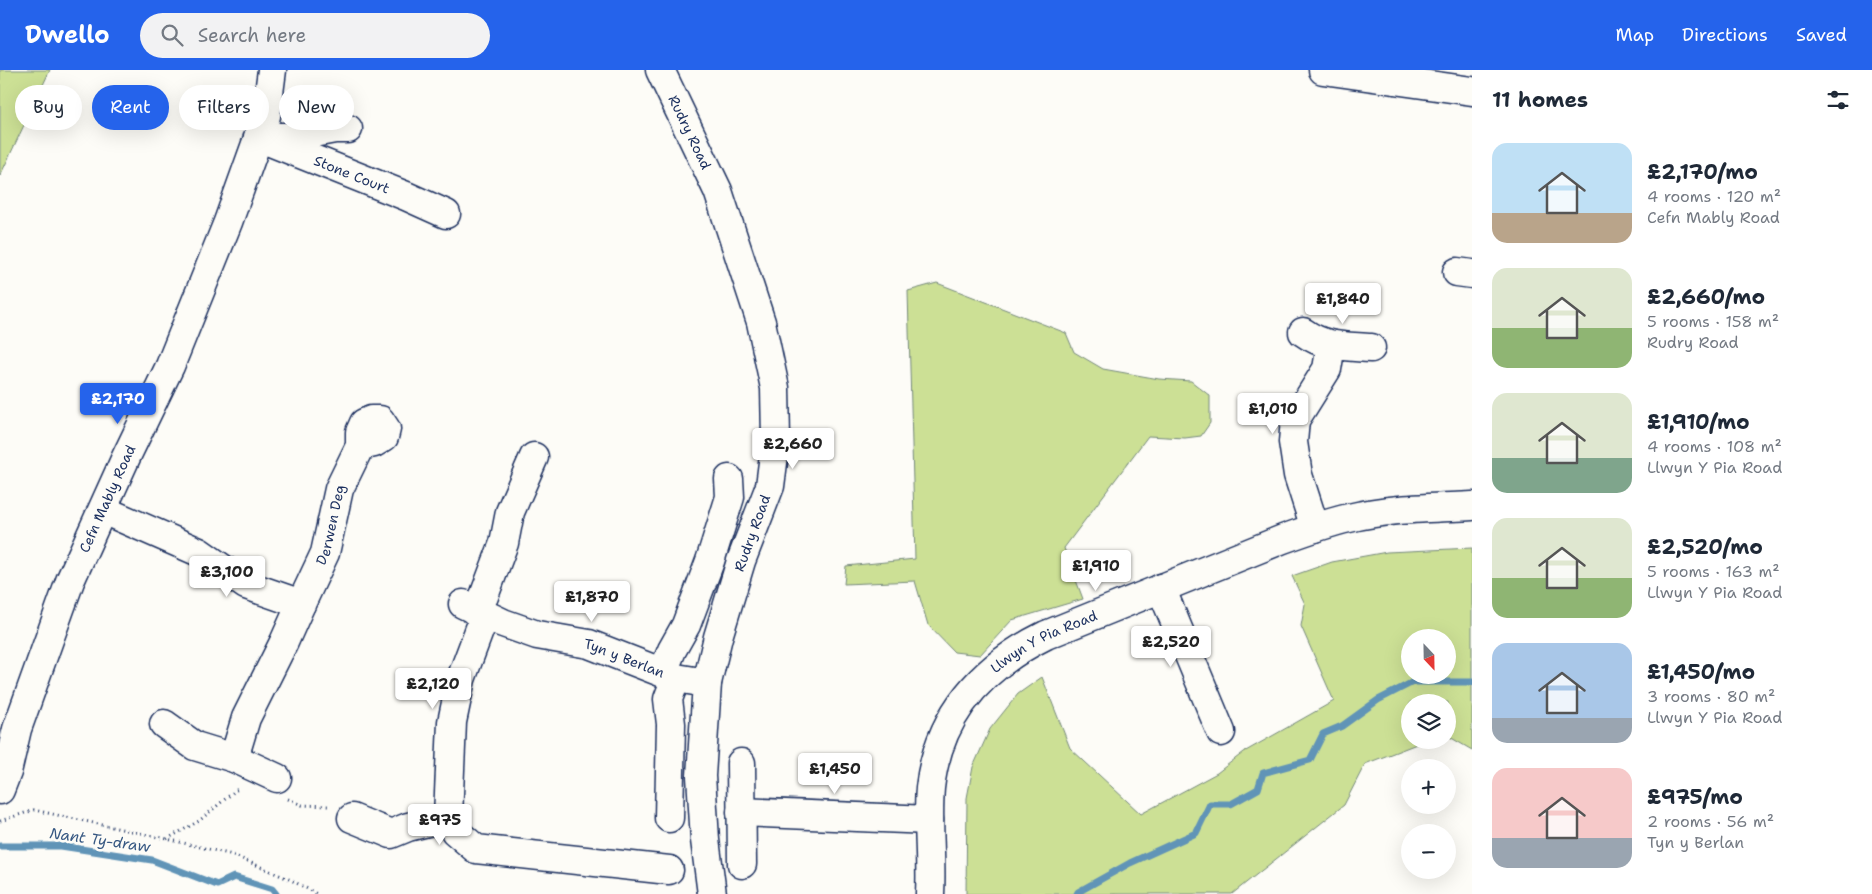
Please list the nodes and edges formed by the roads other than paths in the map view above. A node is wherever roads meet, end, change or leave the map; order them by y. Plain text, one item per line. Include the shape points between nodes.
1 (272, 70) edge
2 (660, 70) edge
3 (1323, 70) edge
4 (1357, 72) edge
5 (1472, 91) edge
6 (325, 130) edge
7 (258, 137) junction
8 (446, 214) dead end
9 (1303, 332) dead end
10 (1331, 345) junction
11 (1371, 348) dead end
12 (360, 446) dead end
13 (534, 457) dead end
14 (729, 479) dead end
15 (1472, 506) edge
16 (103, 510) junction
17 (1315, 528) junction
18 (1161, 588) junction
19 (301, 604) junction
20 (474, 610) junction
21 (670, 675) junction
22 (707, 683) junction
23 (164, 724) dead end
24 (1221, 732) dead end
25 (234, 758) junction
26 (741, 763) dead end
27 (281, 787) road end
28 (0, 790) edge
29 (341, 812) road end
30 (741, 812) junction
31 (448, 817) junction
32 (669, 818) dead end
33 (928, 820) junction
34 (742, 864) dead end
35 (669, 870) dead end
36 (712, 894) edge
37 (930, 894) edge

1 - 7 street, Cefn Mably Road via 266,116
2 - 22 street, Rudry Road via 718,192 761,322 775,388 776,439 770,486 741,561
3 - 4 street
4 - 5 street
6 - 7 street via 292,137
7 - 8 street, Stone Court
7 - 16 street, Cefn Mably Road via 170,366
9 - 10 street via 1315,341
10 - 11 street
10 - 17 street via 1327,369 1295,420 1298,475
12 - 19 street, Derwen Deg via 339,489 325,553
13 - 20 street via 510,512 504,543 484,596
14 - 21 street via 730,497 686,625 672,650
15 - 17 street, Llwyn Y Pia Road via 1388,511
16 - 19 street via 199,552 246,585
16 - 28 street, Cefn Mably Road via 70,581 16,729
17 - 18 street, Llwyn Y Pia Road
18 - 24 street
18 - 33 street, Llwyn Y Pia Road via 1021,647 981,679 958,708 944,736 930,787
19 - 25 street, Derwen Deg via 246,718
20 - 21 street, Tyn y Berlan via 537,635 589,644
20 - 31 street via 452,722
21 - 22 street, Tyn y Berlan
21 - 32 street
22 - 36 street, Rudry Road via 701,776
23 - 25 street via 195,746
25 - 27 street
26 - 30 street
29 - 31 street via 391,834
30 - 33 street
30 - 34 street
31 - 35 street via 455,831 476,849
33 - 37 street, Llwyn Y Pia Road

